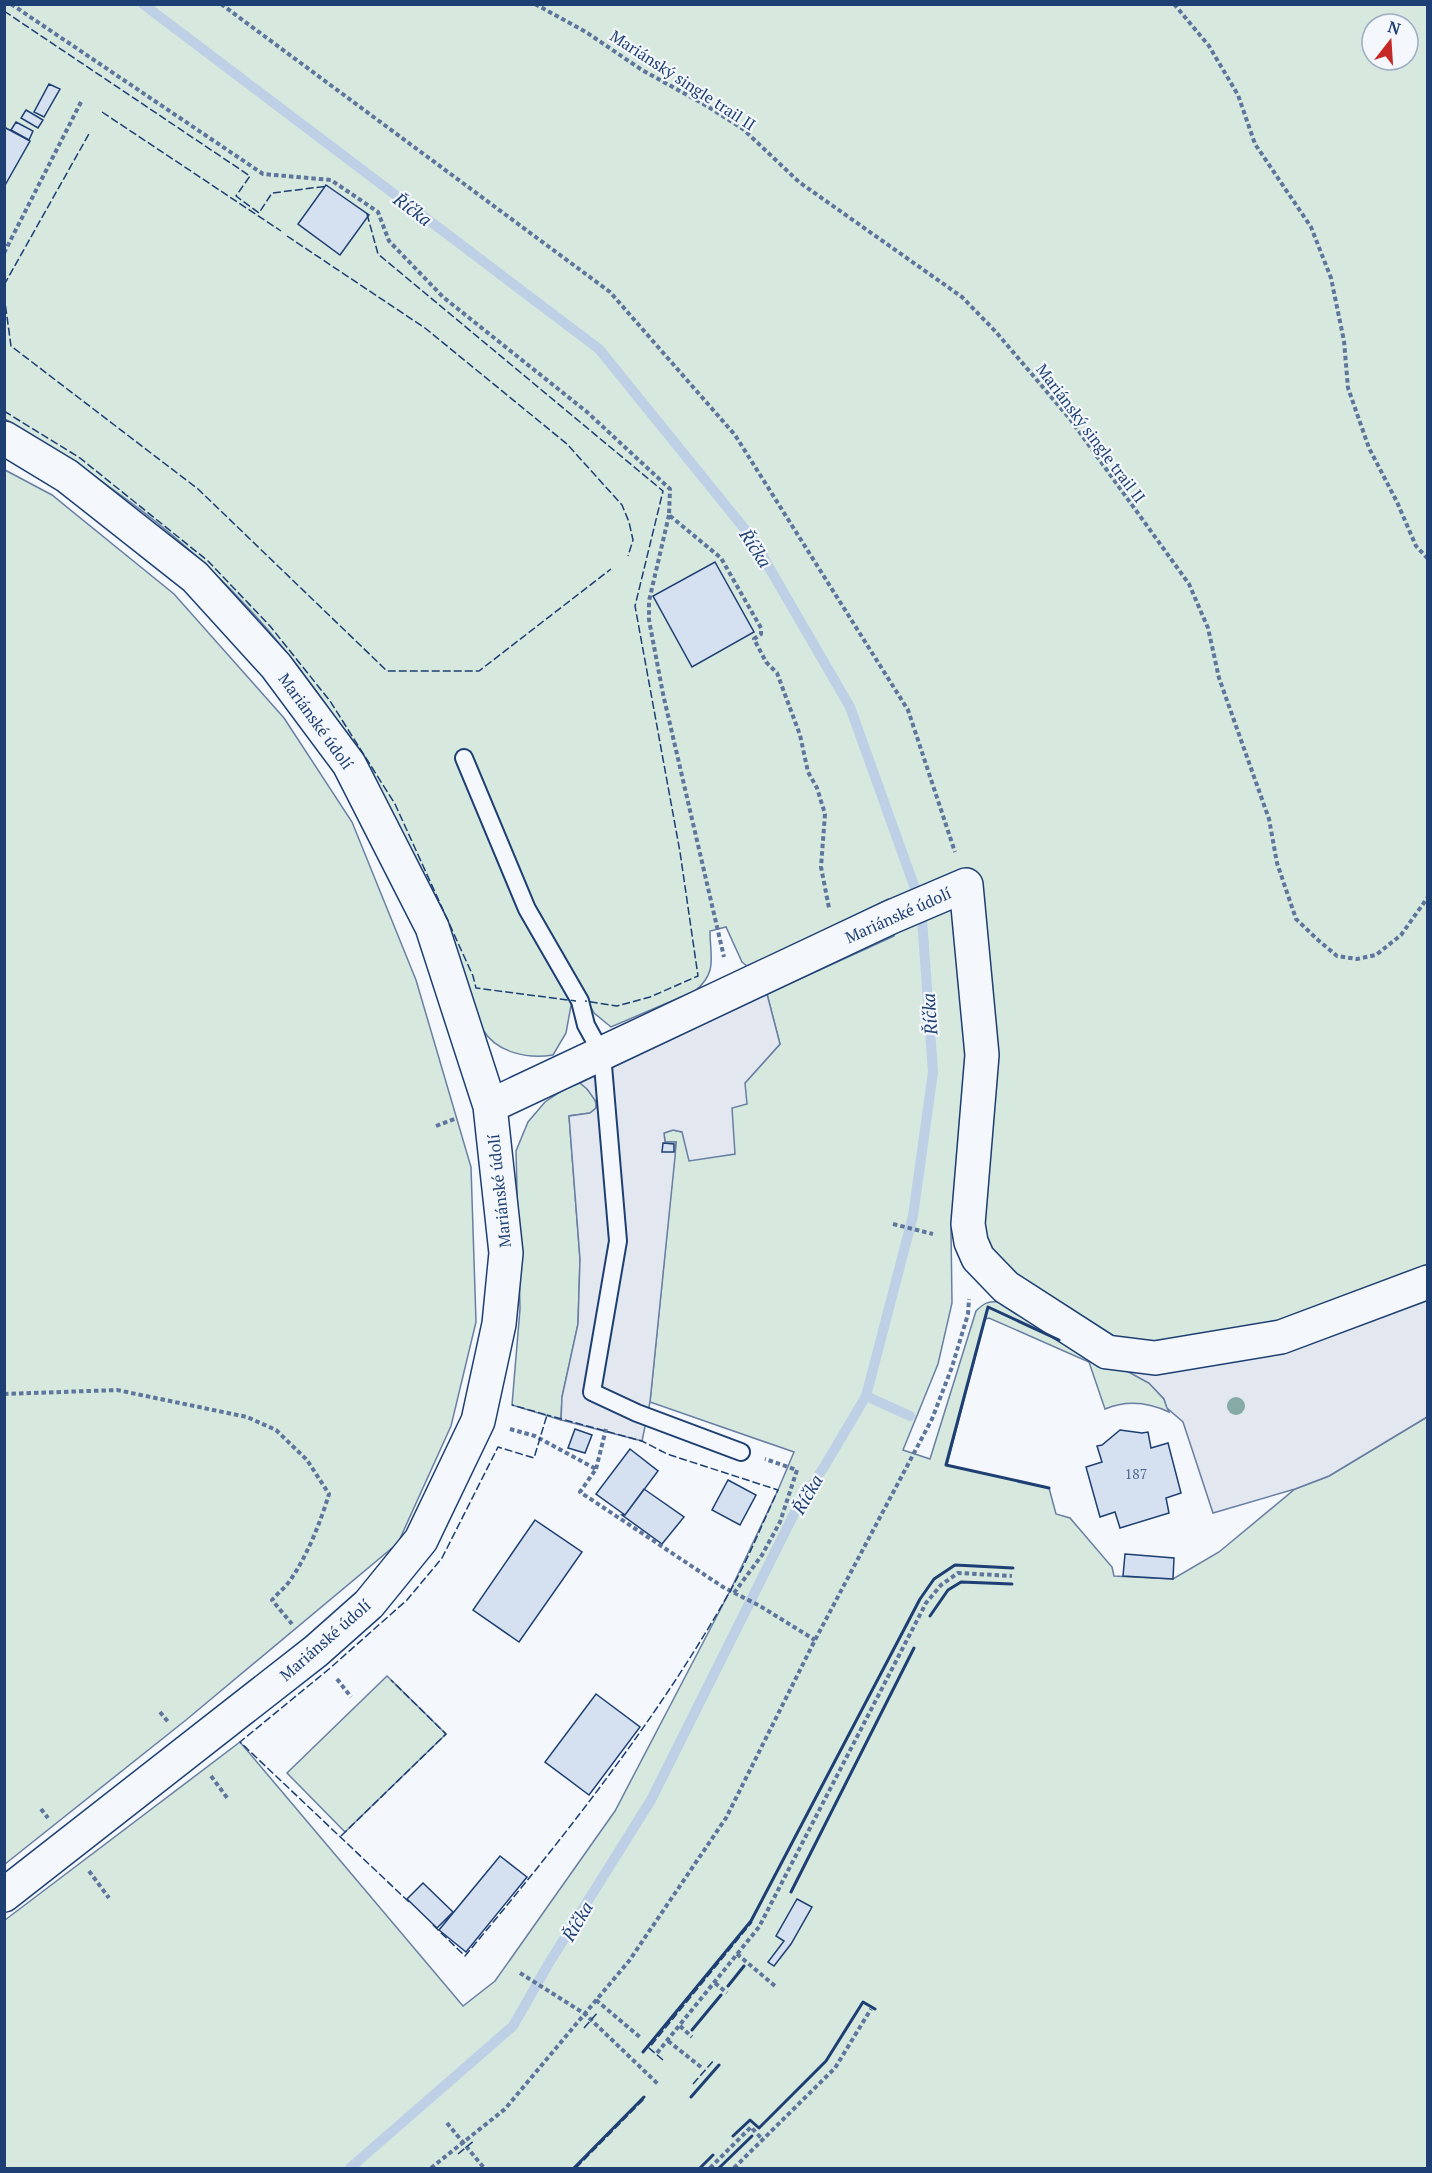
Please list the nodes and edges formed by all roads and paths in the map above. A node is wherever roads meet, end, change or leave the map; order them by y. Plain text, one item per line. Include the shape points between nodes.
1 (11, 4) edge
2 (221, 4) edge
3 (535, 4) edge
4 (1174, 4) edge
5 (81, 102) dead end
6 (4, 253) edge
7 (4, 438) edge
8 (669, 515) junction
9 (1428, 559) edge
10 (464, 758) dead end
11 (958, 888) junction
12 (1428, 897) edge
13 (836, 943) junction
14 (732, 992) junction
15 (602, 1054) junction
16 (490, 1106) junction
17 (893, 1224) dead end
18 (926, 1233) dead end
19 (978, 1258) junction
20 (1428, 1282) edge
21 (4, 1394) edge
22 (613, 1402) junction
23 (504, 1428) dead end
24 (741, 1452) joint
25 (596, 1469) junction
26 (1012, 1576) dead end
27 (734, 1593) junction
28 (272, 1600) dead end
29 (815, 1640) junction
30 (205, 1769) dead end
31 (228, 1799) dead end
32 (82, 1863) dead end
33 (4, 1895) edge
34 (109, 1898) dead end
35 (737, 1954) junction
36 (520, 1973) dead end
37 (715, 1983) junction
38 (776, 1986) dead end
39 (728, 1993) dead end
40 (596, 2000) junction
41 (871, 2009) dead end
42 (585, 2014) junction
43 (680, 2026) junction
44 (692, 2037) dead end
45 (641, 2038) dead end
46 (668, 2041) junction
47 (657, 2054) dead end
48 (700, 2067) dead end
49 (659, 2085) dead end
50 (447, 2123) dead end
51 (763, 2140) junction
52 (463, 2143) junction
53 (723, 2145) dead end
54 (728, 2150) junction
55 (431, 2169) edge
56 (484, 2169) edge
57 (710, 2169) edge
58 (734, 2169) edge

1 - 8 path via 263,174 331,180 378,212 388,241 443,297 587,412 670,489
2 - 11 path via 610,292 735,435 908,710
3 - 12 path, Mariánský single trail II via 743,129 800,182 962,297 1070,419 1190,584 1208,628 1219,678 1269,819 1277,863 1296,919 1337,956 1357,959 1376,955 1401,935
4 - 9 path via 1209,46 1238,95 1255,144 1311,227 1331,278 1344,340 1348,388 1369,448 1416,546
5 - 6 path
7 - 16 street, Mariánské údolí via 67,476 195,577 276,666 349,764 432,927
8 - 13 path via 721,558 761,628 761,634 754,639 777,673 825,814 822,867
8 - 14 path via 649,601 649,620
10 - 15 lane via 527,909 580,1001 586,1025
11 - 13 street, Mariánské údolí
11 - 19 street, Mariánské údolí via 982,1055 968,1224
13 - 14 street, Mariánské údolí
14 - 15 street, Mariánské údolí
15 - 16 street, Mariánské údolí
15 - 22 lane via 618,1241 592,1392
16 - 33 street, Mariánské údolí via 506,1252 499,1324 478,1421 421,1540 369,1604 316,1651
17 - 18 path
19 - 20 street via 1006,1287 1107,1352 1155,1358 1281,1338
19 - 29 path via 970,1282 968,1314 932,1419
21 - 28 path via 117,1390 248,1417 276,1430 307,1460 329,1494 291,1580
22 - 24 lane
22 - 25 path
23 - 25 path via 535,1436
24 - 27 path via 797,1470 780,1522
25 - 27 path via 580,1492
26 - 35 path via 958,1573 926,1603 759,1927
27 - 29 path
29 - 40 path via 726,1818 629,1961
30 - 31 path
32 - 34 path
35 - 37 path
35 - 38 path
36 - 42 path
37 - 39 path
37 - 43 path
40 - 42 path
40 - 45 path
41 - 51 path via 835,2068
42 - 49 path
42 - 52 path via 505,2109
43 - 44 path
43 - 46 path
46 - 47 path
46 - 48 path
50 - 52 path
51 - 54 path via 751,2127
51 - 58 path
52 - 55 path
52 - 56 path
53 - 54 path
54 - 57 path

